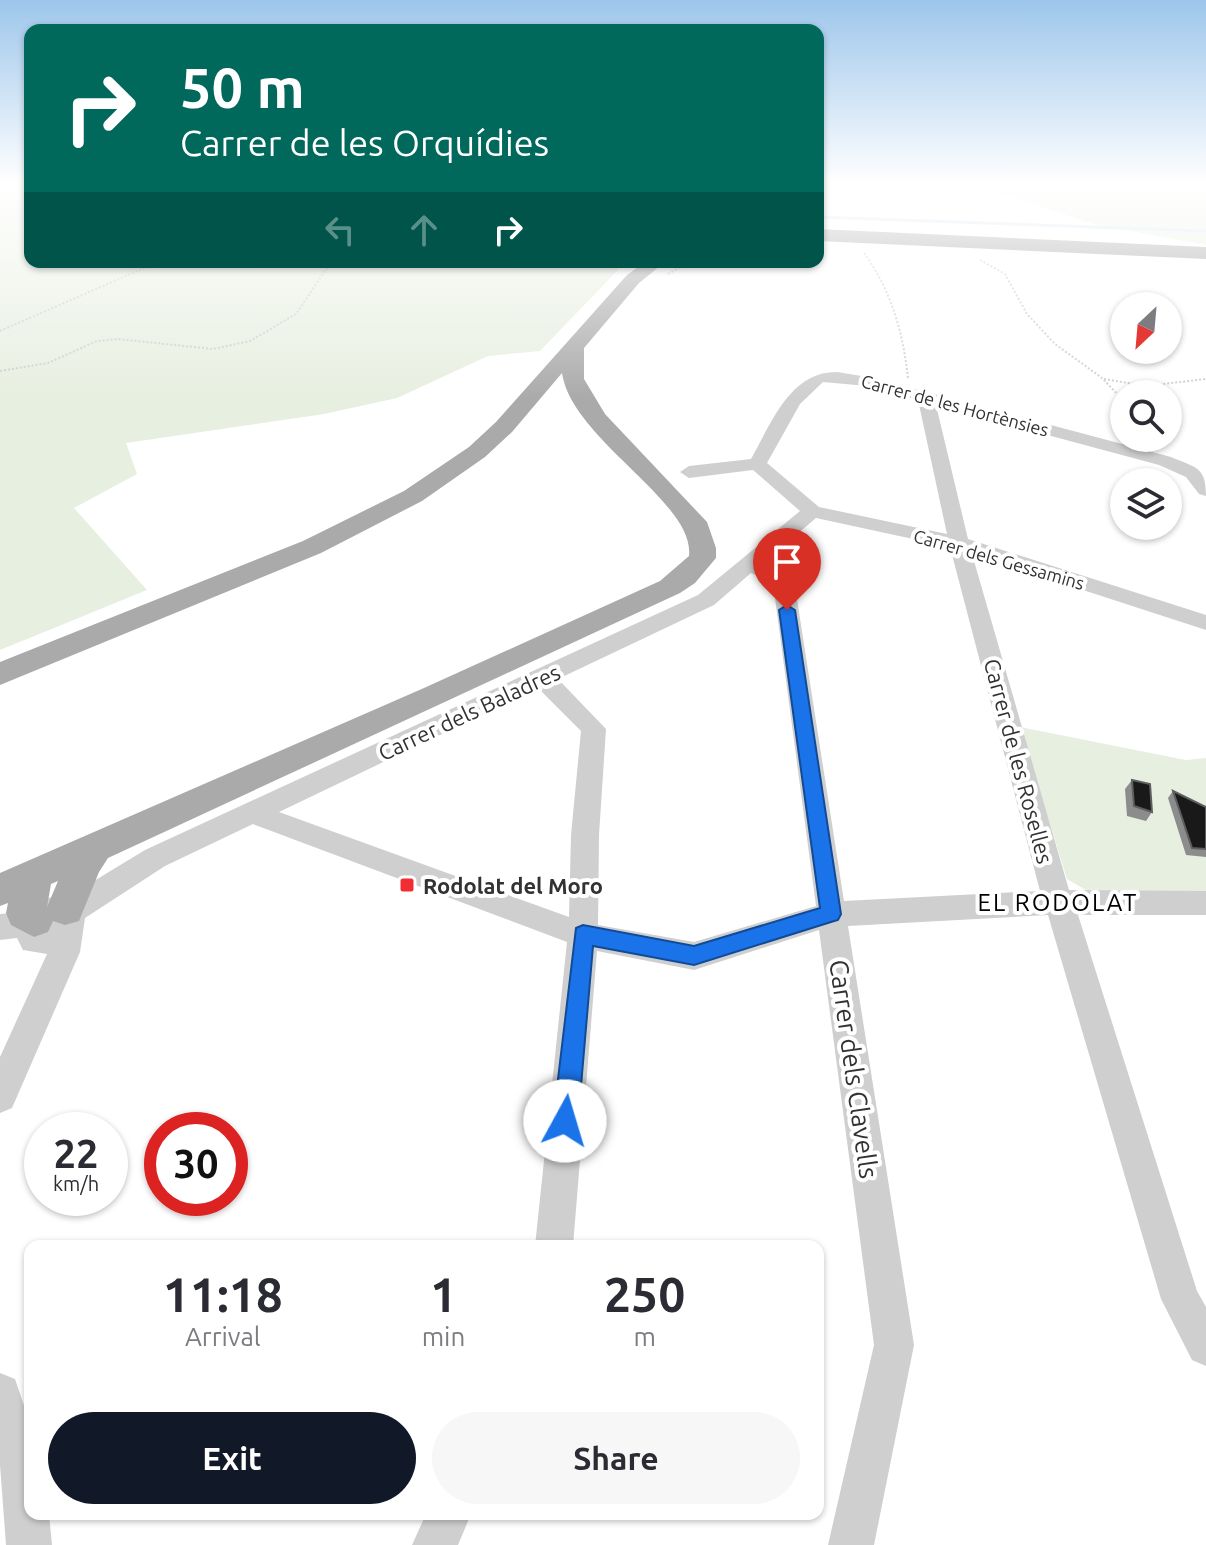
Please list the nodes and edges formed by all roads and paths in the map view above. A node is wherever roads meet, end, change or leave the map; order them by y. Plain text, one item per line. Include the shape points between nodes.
1 (865, 254) edge
2 (974, 257) dead end
3 (144, 268) edge
4 (327, 268) edge
5 (625, 268) edge
6 (651, 268) edge
7 (588, 328) junction
8 (0, 331) edge
9 (574, 346) junction
10 (0, 371) edge
11 (1102, 378) junction
12 (1206, 379) edge
13 (544, 380) junction
14 (1110, 386) edge
15 (917, 394) junction
16 (576, 412) junction
17 (504, 427) junction
18 (757, 464) junction
19 (689, 472) dead end
20 (1206, 490) edge
21 (812, 511) junction
22 (959, 543) junction
23 (749, 564) junction
24 (1206, 623) edge
25 (0, 674) edge
26 (542, 678) junction
27 (252, 813) junction
28 (1058, 902) junction
29 (1206, 903) edge
30 (37, 913) edge
31 (831, 914) junction
32 (583, 935) junction
33 (0, 1096) edge
34 (555, 1240) edge
35 (1206, 1346) edge
36 (0, 1394) edge
37 (24, 1473) edge
38 (28, 1520) edge
39 (446, 1520) edge
40 (29, 1545) edge
41 (435, 1545) edge
42 (851, 1545) edge

1 - 15 path via 880,272
2 - 11 path via 1005,274 1027,314 1055,344
3 - 8 path
4 - 10 path via 296,314 250,341 213,349 97,341 48,363
5 - 7 main road
6 - 7 main road via 633,279
7 - 9 main road
9 - 13 main road
9 - 16 main road
11 - 12 path via 1146,386
11 - 14 path
13 - 16 main road via 547,390
13 - 17 main road
15 - 18 street, Carrer de les Hortènsies via 838,376 815,379 802,389
15 - 20 street, Carrer de les Hortènsies via 1165,461 1193,473
15 - 22 street, Carrer de les Roselles
16 - 17 main road via 524,416
16 - 30 main road via 698,528 702,558 685,577 632,606 95,848
17 - 25 main road via 451,471 375,517
18 - 19 street
18 - 21 street, Carrer dels Gessamins
21 - 22 street, Carrer dels Gessamins
21 - 23 street, Carrer dels Baladres
22 - 24 street, Carrer dels Gessamins
22 - 28 street, Carrer de les Roselles
23 - 26 street, Carrer dels Baladres via 706,600
23 - 31 street, Carrer dels Clavells via 783,580
26 - 27 street, Carrer dels Baladres
26 - 32 street via 594,729
27 - 30 street, Carrer dels Baladres via 155,858 108,888 91,912
27 - 32 street
28 - 29 street
28 - 31 street
28 - 35 street, Carrer de les Roselles via 1180,1299
30 - 33 street via 41,968 51,977
31 - 32 street via 694,956
31 - 42 street, Carrer dels Clavells via 894,1345
32 - 34 street
36 - 37 street
38 - 40 street
39 - 41 street

